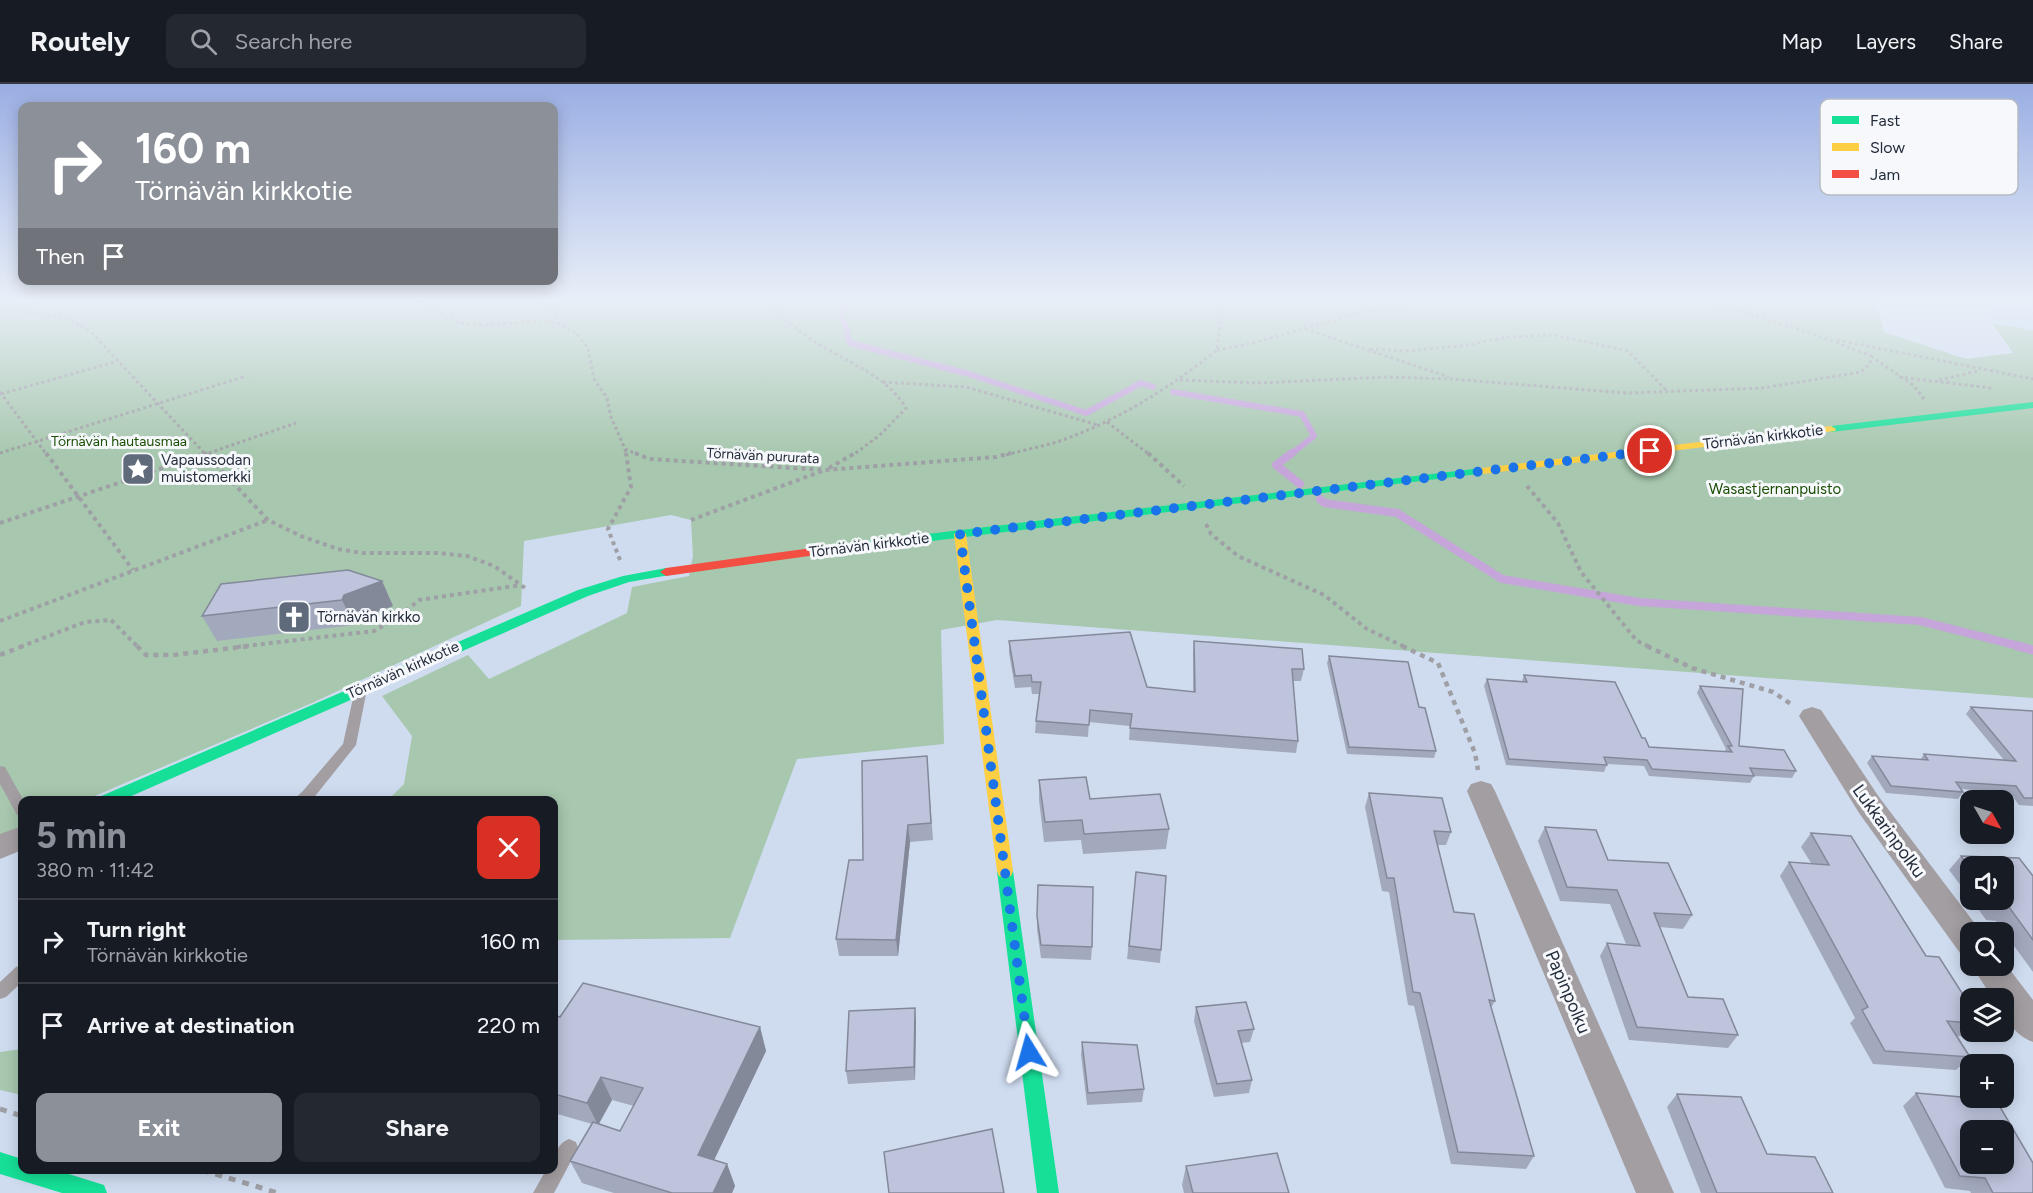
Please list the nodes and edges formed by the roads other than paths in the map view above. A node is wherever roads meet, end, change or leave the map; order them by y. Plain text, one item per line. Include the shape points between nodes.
1 (2033, 405) edge
2 (960, 534) junction
3 (362, 688) junction
4 (1812, 716) road end
5 (0, 771) edge
6 (1481, 791) road end
7 (116, 796) edge
8 (307, 796) edge
9 (18, 804) edge
10 (18, 839) edge
11 (0, 847) edge
12 (1960, 928) edge
13 (18, 976) edge
14 (1995, 976) edge
15 (0, 992) edge
16 (2033, 1027) edge
17 (569, 1148) dead end
18 (0, 1163) edge
19 (558, 1167) edge
20 (18, 1169) edge
21 (35, 1174) edge
22 (554, 1174) edge
23 (96, 1193) edge
24 (543, 1193) edge
25 (1048, 1193) edge
26 (1655, 1193) edge

1 - 2 street, Törnävän kirkkotie
2 - 3 street, Törnävän kirkkotie via 733,561 627,579 549,607
2 - 25 street
3 - 7 street, Törnävän kirkkotie
3 - 8 lane via 349,745
4 - 12 street, Lukkarinpolku via 1869,805
5 - 9 lane
6 - 26 street, Papinpolku
10 - 11 street
13 - 15 lane
14 - 16 street
17 - 19 lane
18 - 20 street
21 - 23 street
22 - 24 lane

